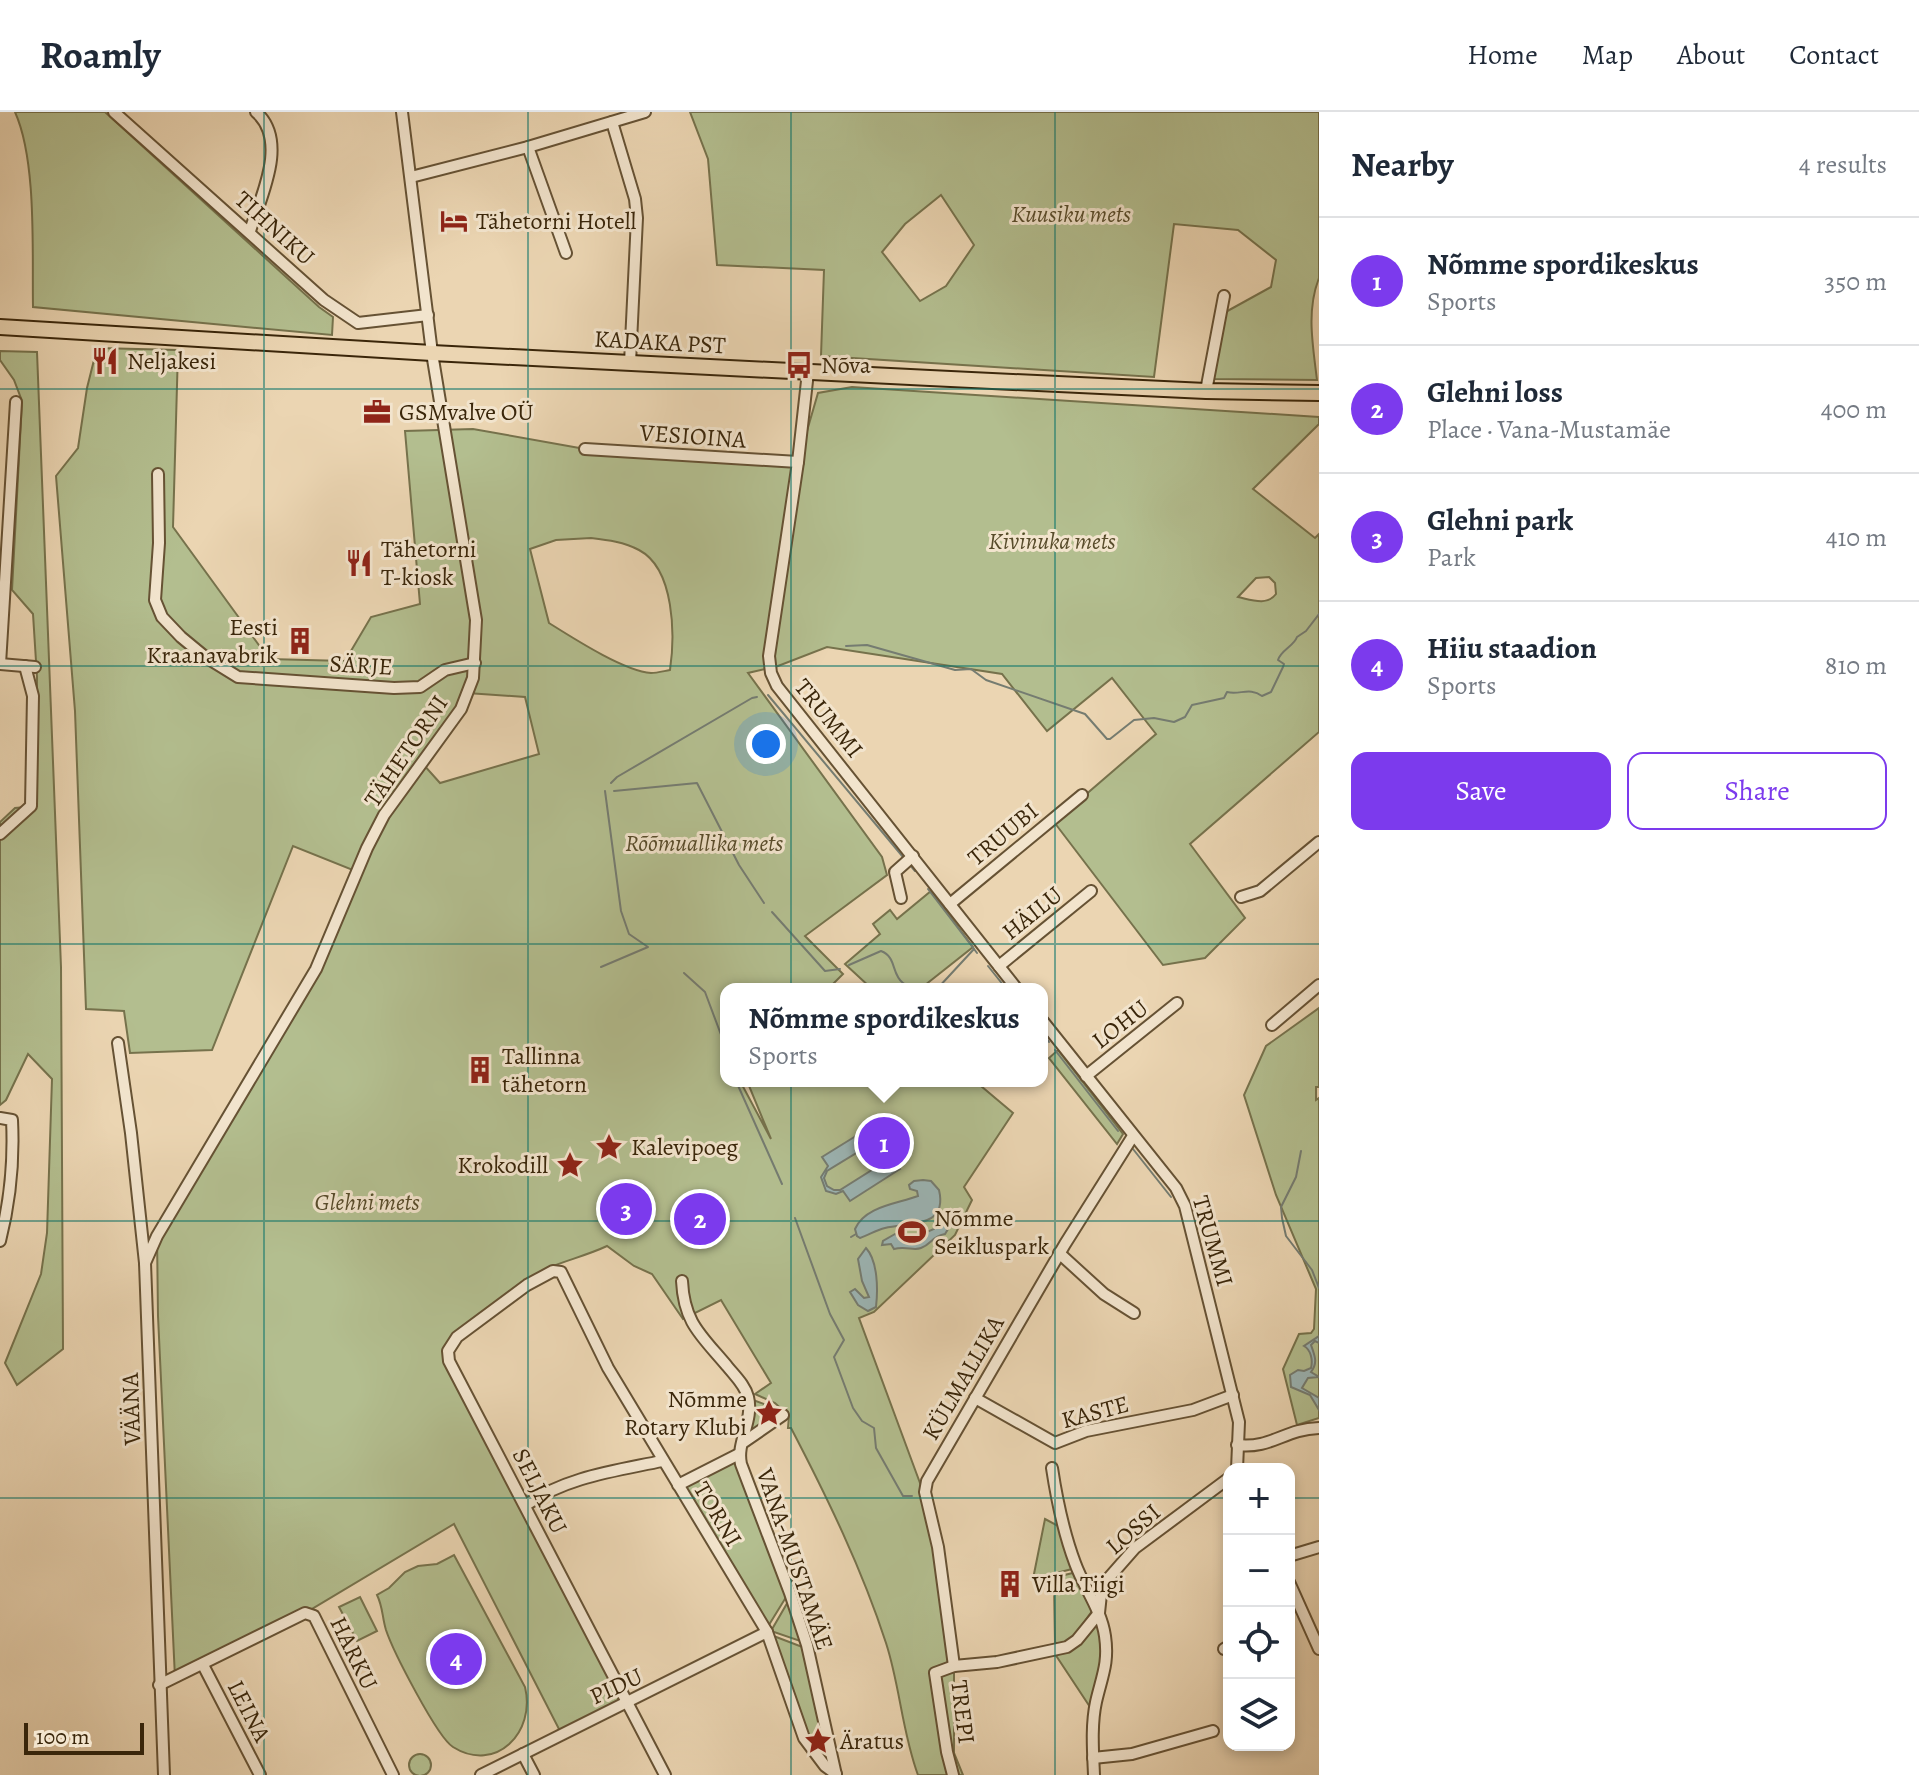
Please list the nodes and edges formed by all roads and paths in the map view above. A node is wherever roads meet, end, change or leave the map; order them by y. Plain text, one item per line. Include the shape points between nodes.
1 (115, 112) edge
2 (256, 112) edge
3 (402, 112) edge
4 (645, 112) edge
5 (612, 122) junction
6 (528, 147) junction
7 (411, 177) junction
8 (250, 231) junction
9 (566, 253) dead end
10 (1224, 296) dead end
11 (428, 315) junction
12 (0, 327) edge
13 (432, 353) junction
14 (630, 363) junction
15 (808, 372) junction
16 (1206, 391) junction
17 (1319, 393) edge
18 (16, 402) dead end
19 (585, 449) dead end
20 (798, 462) junction
21 (158, 474) dead end
22 (475, 663) junction
23 (0, 664) edge
24 (1082, 795) dead end
25 (0, 834) edge
26 (1319, 842) edge
27 (913, 856) junction
28 (1091, 891) dead end
29 (1241, 897) dead end
30 (901, 898) dead end
31 (950, 904) junction
32 (999, 966) junction
33 (1012, 983) edge
34 (1319, 985) edge
35 (1177, 1003) dead end
36 (1272, 1025) dead end
37 (1048, 1028) edge
38 (118, 1043) dead end
39 (1086, 1076) junction
40 (0, 1118) edge
41 (1133, 1136) junction
42 (0, 1241) edge
43 (1059, 1253) junction
44 (145, 1263) junction
45 (561, 1272) joint
46 (682, 1281) dead end
47 (1134, 1313) dead end
48 (1233, 1395) junction
49 (975, 1398) junction
50 (783, 1415) dead end
51 (1319, 1428) edge
52 (744, 1442) junction
53 (1237, 1445) junction
54 (739, 1454) junction
55 (662, 1461) junction
56 (1237, 1463) edge
57 (1052, 1468) dead end
58 (1223, 1482) edge
59 (678, 1485) junction
60 (526, 1505) junction
61 (1319, 1547) edge
62 (1295, 1554) edge
63 (1295, 1595) edge
64 (1301, 1608) junction
65 (1295, 1612) edge
66 (1099, 1613) junction
67 (767, 1632) junction
68 (1319, 1649) edge
69 (203, 1665) junction
70 (954, 1666) junction
71 (159, 1685) junction
72 (627, 1703) junction
73 (1213, 1731) dead end
74 (523, 1754) junction
75 (1093, 1758) junction
76 (164, 1775) edge
77 (260, 1775) edge
78 (393, 1775) edge
79 (481, 1775) edge
80 (534, 1775) edge
81 (665, 1775) edge
82 (836, 1775) edge
83 (953, 1775) edge
84 (1094, 1775) edge

1 - 8 street, TIHNIKU
2 - 8 street via 267,124 272,142
3 - 7 street, TÄHETORNI
4 - 5 street
5 - 6 street
5 - 14 street via 637,218
6 - 7 street
6 - 9 street
7 - 11 street, TÄHETORNI
8 - 11 street, TIHNIKU via 324,300 358,323
10 - 16 street
11 - 13 street, TÄHETORNI
12 - 13 main road, KADAKA PST
13 - 14 main road, KADAKA PST
13 - 22 street, TÄHETORNI via 476,620
14 - 15 main road, KADAKA PST
15 - 16 main road, KADAKA PST
15 - 20 street, TRUMMI
16 - 17 main road, KADAKA PST
18 - 23 street
19 - 20 street, VESIOINA
20 - 27 street, TRUMMI via 769,656 771,673
21 - 22 street, SÄRJE via 155,600 162,617 181,637 238,677 420,687 445,670
22 - 44 street, TÄHETORNI via 461,709 384,815 316,969
23 - 25 street via 30,666 33,696 31,806
24 - 31 street, TRUUBI
26 - 29 street via 1260,891
27 - 30 street via 895,872
27 - 31 street, TRUMMI
28 - 32 street, HÄILU
31 - 32 street, TRUMMI
32 - 33 street, TRUMMI
34 - 36 street
35 - 39 street, LOHU
37 - 39 street, TRUMMI
38 - 44 street, VÄÄNA
39 - 41 street, TRUMMI
40 - 42 street via 12,1120 13,1136 8,1211
41 - 43 street, KÜLMALLIKA
41 - 48 street, TRUMMI via 1185,1206
43 - 47 street
43 - 49 street, KÜLMALLIKA
44 - 71 street, VÄÄNA
45 - 55 street, TORNI
45 - 60 street, SELJAKU via 527,1285 457,1337 448,1351
46 - 52 street, VANA-MUSTAMÄE via 688,1318 748,1396
48 - 49 street, KASTE via 1193,1410 1086,1431 1055,1443
48 - 53 street, TRUMMI
49 - 70 street, KÜLMALLIKA via 925,1492
50 - 52 street
51 - 53 street via 1298,1429 1257,1447
52 - 54 street, VANA-MUSTAMÄE
53 - 56 street, TRUMMI
54 - 59 street
54 - 82 street, VANA-MUSTAMÄE via 807,1645
55 - 59 street, TORNI
55 - 60 street via 580,1479
57 - 66 street via 1062,1526
58 - 66 street, LOSSI via 1135,1548 1106,1581
59 - 67 street, TORNI
60 - 72 street, SELJAKU
61 - 62 street
63 - 64 street
64 - 65 street
64 - 68 street
66 - 70 street, LOSSI via 1067,1647
66 - 75 street via 1106,1669 1096,1701
67 - 72 street, PIDU
67 - 82 street, TORNI via 804,1738
69 - 71 street, HARKU
69 - 77 street, LEINA
69 - 78 street, HARKU via 310,1613
70 - 83 street, TREPI via 935,1673
71 - 76 street, VÄÄNA
72 - 74 street, PIDU
72 - 81 street, SELJAKU
73 - 75 street via 1132,1754
74 - 79 street, PIDU
74 - 80 street
75 - 84 street

